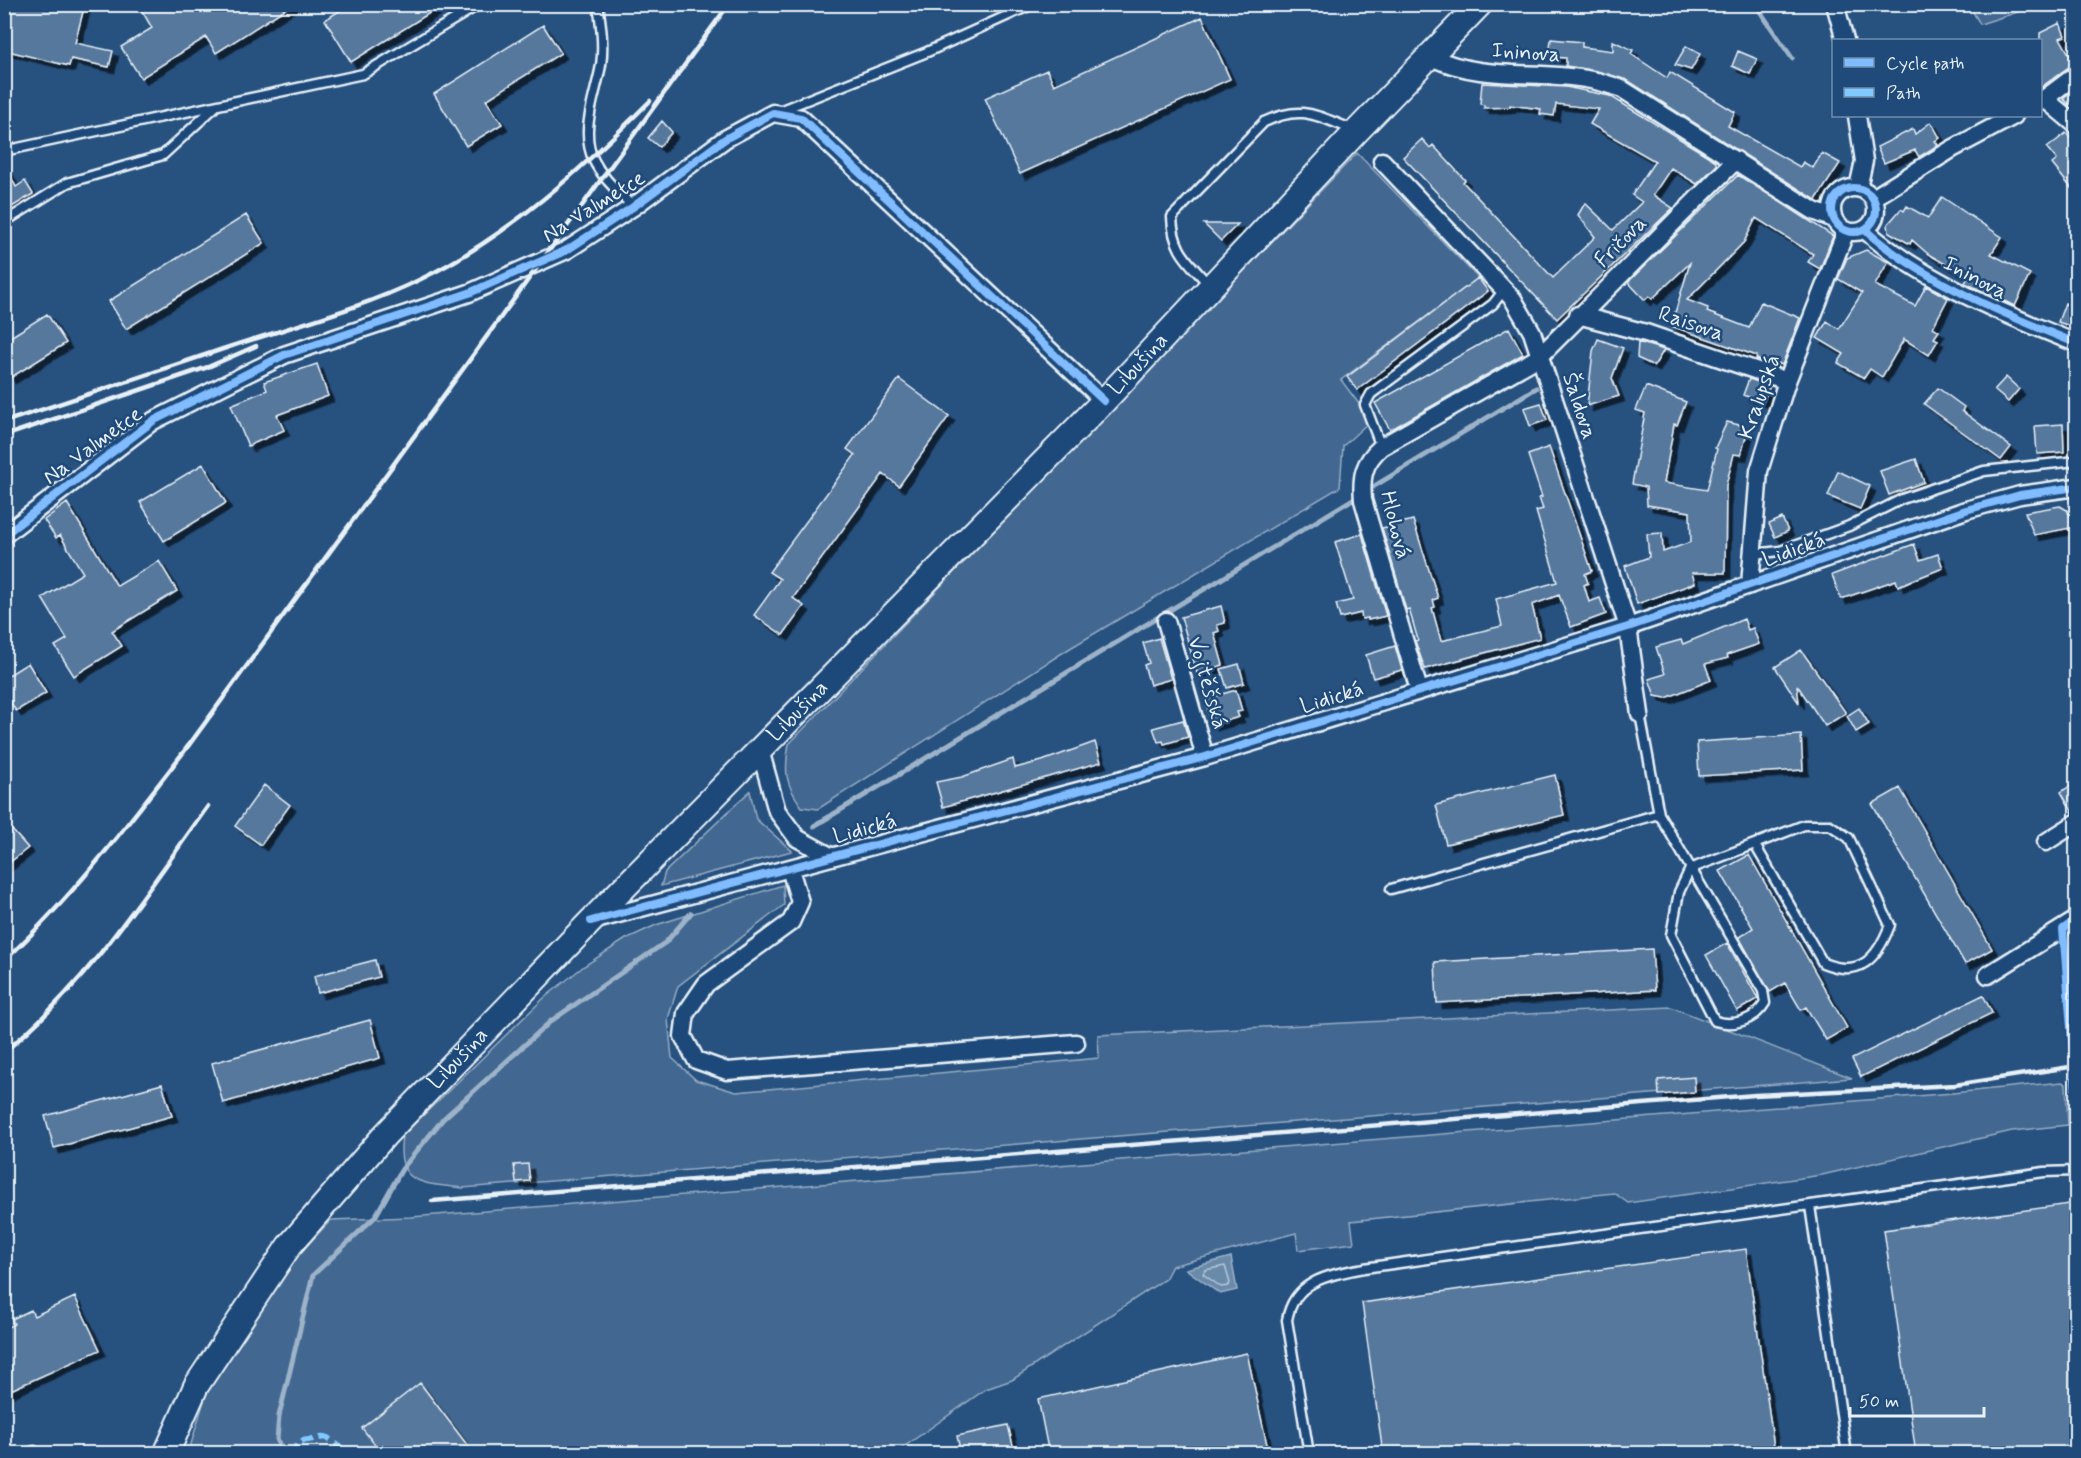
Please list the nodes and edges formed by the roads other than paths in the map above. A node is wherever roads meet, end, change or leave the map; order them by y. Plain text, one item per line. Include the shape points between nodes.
1 (480, 4) edge
2 (598, 4) edge
3 (1033, 4) edge
4 (1480, 4) edge
5 (1835, 4) edge
6 (1845, 39) edge
7 (1431, 57) junction
8 (2076, 75) edge
9 (2043, 100) edge
10 (216, 106) junction
11 (773, 112) junction
12 (1857, 117) edge
13 (2012, 117) edge
14 (2076, 124) edge
15 (1357, 131) junction
16 (4, 151) edge
17 (1382, 160) dead end
18 (1736, 160) junction
19 (1858, 188) junction
20 (1873, 198) junction
21 (633, 207) junction
22 (1834, 219) junction
23 (4, 222) edge
24 (1865, 230) junction
25 (1846, 231) junction
26 (1212, 288) junction
27 (1504, 290) junction
28 (1578, 315) junction
29 (2076, 343) edge
30 (1539, 357) junction
31 (1787, 381) junction
32 (1104, 401) junction
33 (1381, 447) junction
34 (2076, 461) edge
35 (2075, 491) edge
36 (4, 535) edge
37 (1753, 554) junction
38 (1750, 585) junction
39 (1166, 621) dead end
40 (1628, 627) junction
41 (1419, 690) junction
42 (1640, 714) joint
43 (760, 750) junction
44 (1205, 757) junction
45 (1659, 814) junction
46 (2076, 823) edge
47 (2046, 842) dead end
48 (1755, 845) junction
49 (832, 857) junction
50 (790, 869) junction
51 (1690, 869) junction
52 (1391, 889) dead end
53 (2076, 920) edge
54 (591, 921) junction
55 (1988, 975) dead end
56 (1076, 1042) dead end
57 (2076, 1171) edge
58 (1810, 1206) junction
59 (27, 1454) edge
60 (38, 1454) edge
61 (166, 1454) edge
62 (1309, 1454) edge
63 (1846, 1454) edge

1 - 10 lane via 363,74
2 - 21 lane via 601,63 588,121 590,142 593,159 603,177
3 - 11 lane via 927,52
4 - 7 main road, Libušina
5 - 6 street
7 - 15 main road, Libušina
7 - 18 street, Ininova via 1464,70 1586,79 1622,89
8 - 9 street
9 - 14 street
10 - 16 lane
10 - 23 lane via 163,155 68,183
11 - 21 street, Na Valmetce via 725,139
11 - 32 street via 801,118
12 - 19 street via 1864,161
13 - 20 street
15 - 26 main road, Libušina
15 - 26 lane via 1302,111 1283,113 1264,122 1172,217 1172,236 1180,252
17 - 27 street, Šaldova
18 - 22 street, Ininova via 1814,212
18 - 28 street, Fričova
19 - 20 street
19 - 22 street via 1837,196 1833,203
20 - 24 street via 1877,212
21 - 36 street, Na Valmetce via 540,263 469,293 284,355 153,422
22 - 25 street, Ininova
24 - 25 street
24 - 29 street, Ininova via 1888,252 2006,315
25 - 31 street, Kralupská
26 - 32 main road, Libušina
27 - 30 street, Šaldova via 1532,332
27 - 33 lane via 1493,304 1371,394 1365,405
28 - 30 street, Fričova
28 - 31 street, Raisova via 1646,333
30 - 33 street, Hlohová
30 - 40 street, Šaldova
31 - 37 street, Kralupská via 1759,471
32 - 43 main road, Libušina
33 - 41 street, Hlohová via 1369,458 1362,480 1363,500
34 - 37 lane via 1984,471 1902,498 1850,525 1780,551
35 - 38 street, Lidická via 2020,495 1966,510
37 - 38 street, Kralupská
38 - 40 street, Lidická
39 - 44 street, Vojtěšská
40 - 41 street, Lidická
40 - 42 street, Šaldova
41 - 44 street, Lidická
42 - 45 lane
43 - 49 street via 777,811 797,838
43 - 54 main road, Libušina
44 - 49 street, Lidická
45 - 51 lane
45 - 52 lane
46 - 47 street
48 - 48 lane via 1804,825 1830,825 1849,838 1890,925 1882,945 1864,964 1840,970 1823,963
48 - 51 lane
49 - 50 street, Lidická
50 - 54 street, Lidická
50 - 56 street via 800,902 791,922 706,984 686,1013 683,1036 696,1060 727,1071
51 - 51 lane via 1679,892 1671,935 1715,1021 1739,1023 1761,1010 1765,1003 1763,991
53 - 55 street
54 - 61 main road, Libušina via 385,1135 289,1246 196,1386
57 - 58 lane via 2044,1172
58 - 62 lane via 1364,1268 1329,1275 1304,1287 1290,1304 1287,1320
58 - 63 lane
59 - 60 lane

